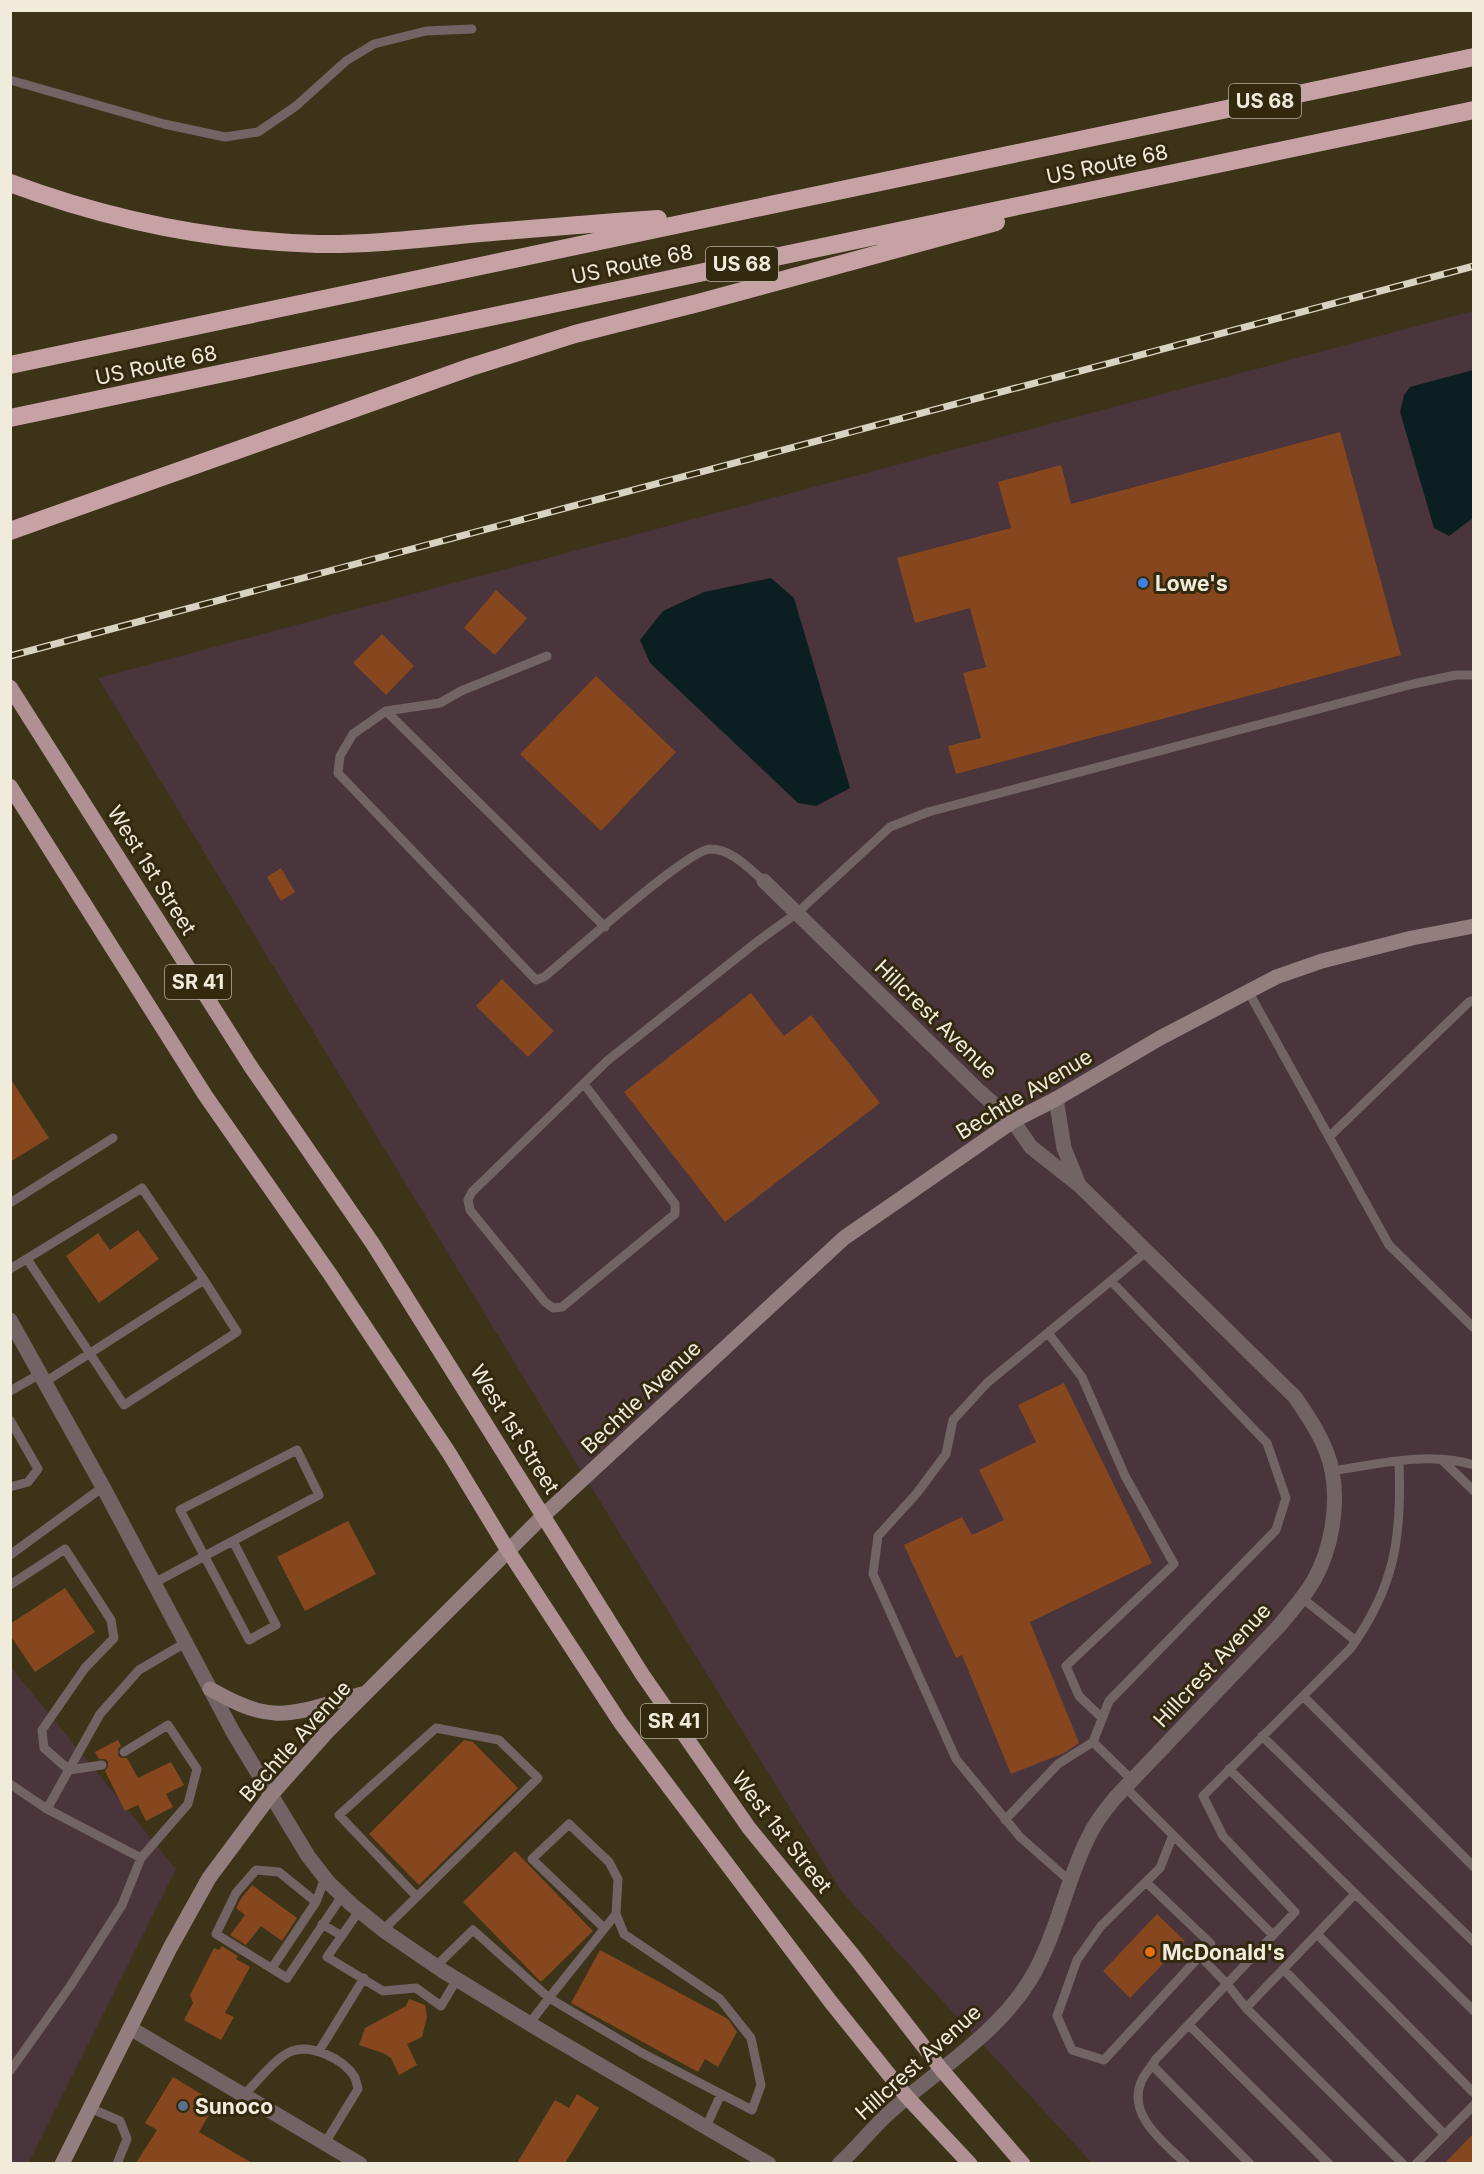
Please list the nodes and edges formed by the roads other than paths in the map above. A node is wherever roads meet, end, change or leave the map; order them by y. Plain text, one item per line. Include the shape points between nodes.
1 (472, 30) dead end
2 (1473, 57) edge
3 (10, 80) edge
4 (1473, 110) edge
5 (1182, 171) junction
6 (10, 183) edge
7 (731, 213) junction
8 (10, 365) edge
9 (10, 418) edge
10 (10, 531) edge
11 (548, 656) dead end
12 (1473, 675) edge
13 (10, 687) edge
14 (386, 711) junction
15 (10, 786) edge
16 (764, 881) joint
17 (797, 913) junction
18 (1473, 926) edge
19 (605, 927) junction
20 (1248, 992) junction
21 (1473, 1000) edge
22 (584, 1084) junction
23 (1056, 1099) junction
24 (1013, 1121) junction
25 (1329, 1137) junction
26 (113, 1138) dead end
27 (1079, 1185) junction
28 (10, 1203) edge
29 (1147, 1251) junction
30 (27, 1259) junction
31 (10, 1269) edge
32 (204, 1280) junction
33 (1111, 1281) junction
34 (10, 1320) edge
35 (1473, 1328) edge
36 (1048, 1333) junction
37 (89, 1354) junction
38 (43, 1378) junction
39 (10, 1391) edge
40 (10, 1420) edge
41 (1441, 1459) junction
42 (1399, 1461) junction
43 (1473, 1464) edge
44 (1332, 1471) junction
45 (10, 1487) edge
46 (103, 1487) junction
47 (1473, 1491) edge
48 (544, 1515) junction
49 (233, 1541) junction
50 (509, 1552) junction
51 (10, 1555) edge
52 (205, 1556) junction
53 (154, 1583) junction
54 (10, 1585) edge
55 (1302, 1598) junction
56 (1356, 1641) junction
57 (185, 1643) junction
58 (210, 1689) junction
59 (366, 1693) junction
60 (1303, 1696) junction
61 (1102, 1718) junction
62 (1262, 1736) junction
63 (1093, 1742) junction
64 (124, 1752) dead end
65 (102, 1765) dead end
66 (1229, 1769) junction
67 (69, 1770) junction
68 (10, 1784) edge
69 (1129, 1784) junction
70 (270, 1796) junction
71 (47, 1809) junction
72 (1005, 1820) junction
73 (1173, 1835) junction
74 (141, 1858) junction
75 (1473, 1867) edge
76 (325, 1878) junction
77 (1071, 1882) junction
78 (1146, 1882) junction
79 (1355, 1894) junction
80 (342, 1896) junction
81 (417, 1897) junction
82 (316, 1902) junction
83 (359, 1911) junction
84 (616, 1914) junction
85 (322, 1924) junction
86 (604, 1928) junction
87 (383, 1930) junction
88 (1317, 1934) junction
89 (342, 1935) junction
90 (1273, 1935) junction
91 (1473, 1942) edge
92 (1200, 1956) junction
93 (436, 1966) junction
94 (272, 1968) junction
95 (1283, 1969) junction
96 (364, 1978) junction
97 (457, 1979) junction
98 (1227, 1984) junction
99 (549, 1998) junction
100 (1246, 2008) junction
101 (1473, 2012) edge
102 (530, 2024) junction
103 (1188, 2025) junction
104 (130, 2028) junction
105 (319, 2051) junction
106 (1152, 2065) junction
107 (941, 2069) junction
108 (10, 2071) edge
109 (1473, 2093) edge
110 (721, 2094) junction
111 (244, 2095) junction
112 (908, 2097) junction
113 (1473, 2105) edge
114 (90, 2108) junction
115 (706, 2127) junction
116 (1445, 2134) junction
117 (325, 2143) junction
118 (62, 2163) edge
119 (117, 2163) edge
120 (360, 2163) edge
121 (769, 2163) edge
122 (838, 2163) edge
123 (970, 2163) edge
124 (1023, 2163) edge
125 (1186, 2163) edge
126 (1250, 2163) edge
127 (1329, 2163) edge
128 (1403, 2163) edge
129 (1416, 2163) edge

1 - 3 lane via 426,31 374,44 346,61 296,106 258,132 225,137 164,124
2 - 7 highway, US Route 68 / US 68
4 - 5 highway, US Route 68 / US 68
5 - 9 highway, US Route 68 / US 68
5 - 10 highway via 575,334 471,367
6 - 7 highway via 82,208 151,225 268,242 392,241
7 - 8 highway, US Route 68 / US 68
11 - 14 lane via 440,703
12 - 17 lane via 1413,684 928,812 890,827
13 - 48 main road, West 1st Street / SR 41 via 251,1067 373,1244
14 - 19 lane
14 - 19 lane via 353,734 339,756 338,773 536,980
15 - 50 main road, SR 41 via 205,1095 350,1304
16 - 17 street, Hillcrest Avenue
16 - 19 lane via 727,852 708,849 662,878
17 - 22 lane via 607,1061
17 - 24 street, Hillcrest Avenue
18 - 20 street, Bechtle Avenue via 1322,961 1276,977
20 - 23 street, Bechtle Avenue
20 - 25 lane
21 - 25 lane
22 - 22 lane via 471,1192 468,1200 470,1210 553,1308 562,1307 675,1214 675,1204
23 - 24 street, Bechtle Avenue
23 - 27 street, Hillcrest Avenue via 1064,1148
24 - 27 street, Hillcrest Avenue via 1031,1147
24 - 48 street, Bechtle Avenue via 844,1238
25 - 35 lane via 1389,1245
26 - 28 lane
27 - 29 street, Hillcrest Avenue
29 - 33 lane
29 - 44 street, Hillcrest Avenue via 1295,1397 1312,1421
30 - 31 lane
30 - 32 lane via 142,1188
30 - 37 lane
32 - 37 lane
32 - 37 lane via 237,1332 124,1406
33 - 36 lane
33 - 61 lane via 1267,1443 1286,1498 1276,1530 1109,1701
34 - 38 street
36 - 61 lane via 1082,1377 1125,1476 1174,1564 1066,1666 1079,1696
36 - 72 lane via 987,1383 953,1420 946,1454 879,1536 873,1574 956,1759
37 - 38 lane
38 - 39 lane
38 - 46 street
40 - 45 lane via 38,1469 28,1482
41 - 42 lane
41 - 43 lane
41 - 47 lane
42 - 44 lane
42 - 56 lane via 1399,1534 1392,1567 1380,1600
44 - 55 street, Hillcrest Avenue via 1332,1523 1326,1552
46 - 51 lane
46 - 53 street
48 - 50 street, Bechtle Avenue
48 - 107 main road, West 1st Street / SR 41 via 642,1674 749,1828
49 - 52 lane
49 - 52 lane via 276,1625 249,1640
49 - 52 lane via 320,1495 297,1450 180,1510
50 - 59 street, Bechtle Avenue
50 - 112 main road, SR 41 via 620,1722 830,2001
52 - 53 lane
53 - 57 street
54 - 67 lane via 65,1549 111,1620 114,1638 85,1668 42,1730 44,1748
55 - 56 lane
55 - 69 street, Hillcrest Avenue
56 - 60 lane
57 - 58 street
57 - 67 lane via 139,1670 100,1714
58 - 59 street via 237,1703 274,1713 296,1712
58 - 70 street
59 - 70 street, Bechtle Avenue
60 - 62 lane
60 - 75 lane
61 - 63 lane
62 - 66 lane
62 - 91 lane
63 - 69 lane
63 - 72 lane via 1058,1764
64 - 74 lane via 168,1725 197,1769 188,1804
65 - 67 lane
66 - 79 lane
66 - 90 lane via 1203,1796 1223,1836 1295,1912
67 - 71 lane
68 - 71 lane
69 - 73 lane
69 - 77 street, Hillcrest Avenue via 1099,1818
70 - 76 street
70 - 104 street, Bechtle Avenue via 209,1878
71 - 74 lane
72 - 77 lane
73 - 78 lane via 1160,1868
73 - 90 lane
74 - 108 lane via 122,1905
76 - 80 street
76 - 82 lane
77 - 107 street, Hillcrest Avenue via 1030,1980 983,2035
78 - 92 lane via 1211,1944
78 - 92 lane via 1101,1926 1077,1960 1057,2016 1072,2050 1104,2060
79 - 88 lane
79 - 101 lane
80 - 83 street
80 - 85 lane
81 - 81 lane via 538,1778 499,1740 436,1728 339,1815
81 - 87 lane
82 - 94 lane
82 - 94 lane via 279,1872 256,1870 236,1893 216,1934
83 - 87 street
83 - 89 lane
84 - 86 lane
84 - 86 lane via 618,1878 609,1862 568,1824 532,1858
84 - 110 lane via 624,1934 720,2000 751,2038 760,2085 752,2110
85 - 89 lane
85 - 94 lane via 287,1978
86 - 99 lane
87 - 93 street
88 - 95 lane
88 - 109 lane
89 - 96 lane via 327,1957
90 - 98 lane
92 - 98 lane
93 - 97 street
93 - 99 lane via 473,1930
95 - 100 lane
95 - 116 lane
96 - 97 lane via 383,1991 416,1988 441,2006
96 - 105 lane
97 - 102 street
98 - 100 lane
98 - 103 lane
99 - 102 lane
99 - 110 lane
100 - 128 lane
102 - 115 street
103 - 106 lane
103 - 127 lane
104 - 111 street
104 - 114 street, Bechtle Avenue
105 - 111 lane via 292,2051
105 - 117 lane via 334,2058 354,2076 358,2089
106 - 125 lane via 1140,2083 1138,2103 1149,2127
106 - 126 lane
107 - 112 street, Hillcrest Avenue
107 - 124 main road, West 1st Street / SR 41
110 - 115 lane
111 - 117 street
112 - 122 street, Hillcrest Avenue
112 - 123 main road, SR 41
113 - 116 lane
114 - 118 street, Bechtle Avenue
114 - 119 lane via 120,2121 127,2139
115 - 121 street
116 - 129 lane
117 - 120 street

